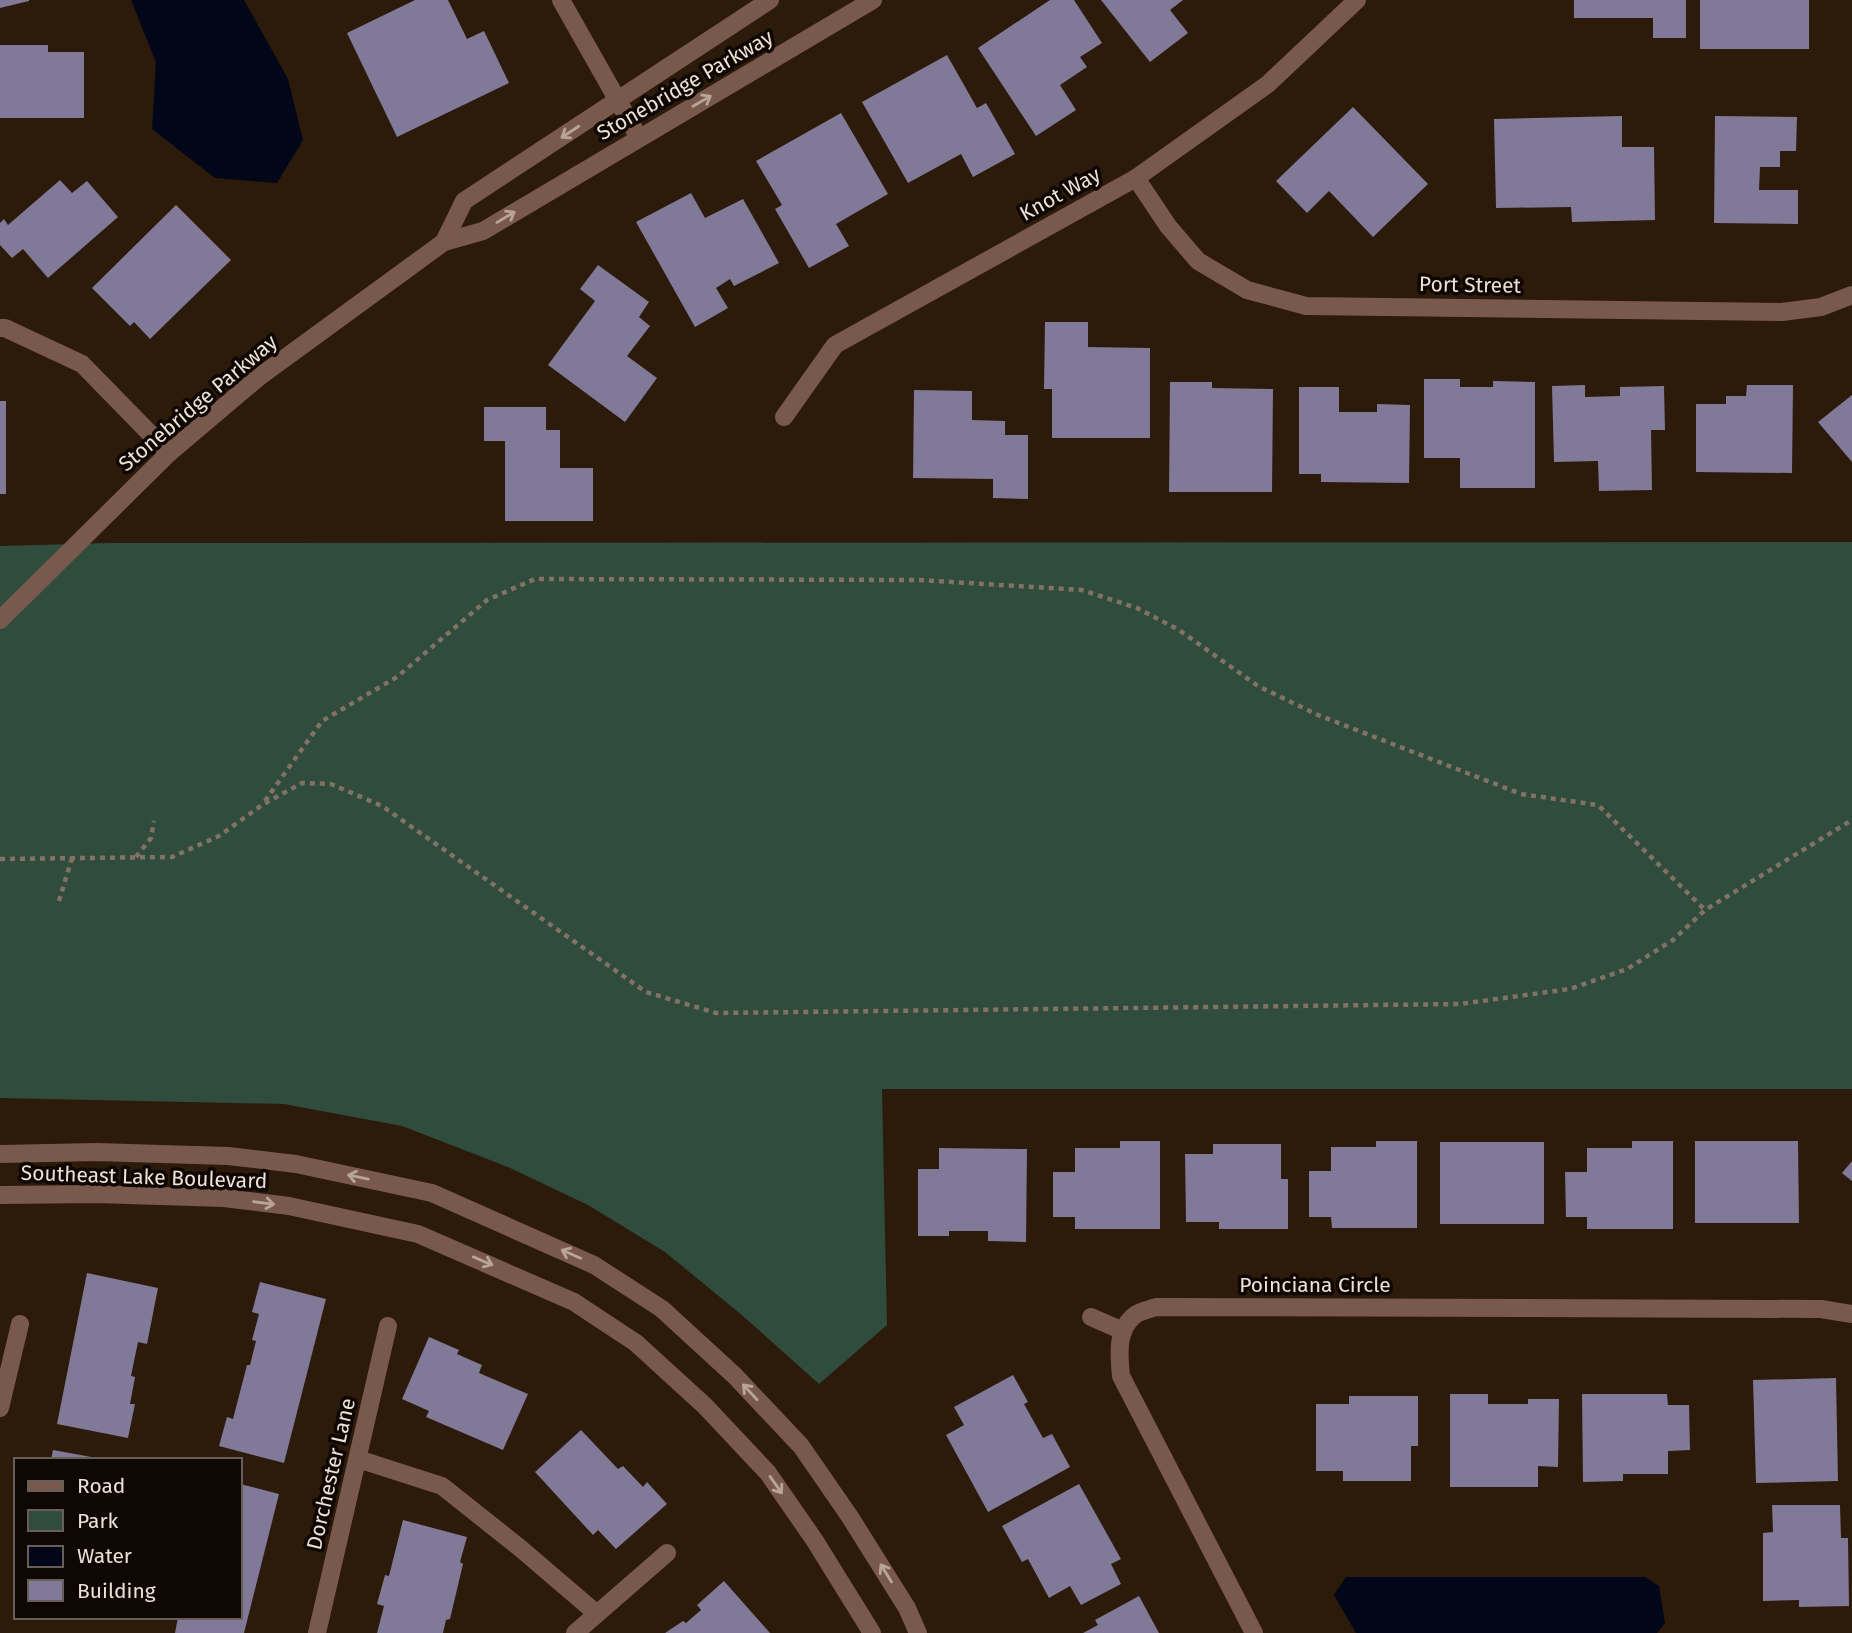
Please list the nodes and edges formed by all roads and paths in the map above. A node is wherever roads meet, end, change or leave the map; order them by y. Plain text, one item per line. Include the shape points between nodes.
1 (561, 0) edge
2 (771, 0) edge
3 (873, 0) edge
4 (1357, 0) edge
5 (618, 101) junction
6 (639, 138) junction
7 (1136, 178) junction
8 (444, 242) junction
9 (1852, 295) edge
10 (0, 328) edge
11 (784, 417) dead end
12 (169, 453) junction
13 (0, 620) edge
14 (262, 805) junction
15 (1852, 820) edge
16 (154, 821) dead end
17 (72, 858) junction
18 (136, 858) junction
19 (0, 859) edge
20 (59, 901) dead end
21 (1705, 910) junction
22 (0, 1154) edge
23 (0, 1195) edge
24 (1852, 1314) edge
25 (1091, 1317) dead end
26 (20, 1324) dead end
27 (388, 1326) dead end
28 (1123, 1331) junction
29 (0, 1408) edge
30 (358, 1459) junction
31 (667, 1553) dead end
32 (596, 1613) junction
33 (317, 1633) edge
34 (575, 1633) edge
35 (872, 1633) edge
36 (918, 1633) edge
37 (1254, 1633) edge

1 - 5 street
2 - 5 street, Stonebridge Parkway
6 -> 3 street, Stonebridge Parkway
4 - 7 street, Knot Way via 1268,84
5 - 6 street
5 -> 8 street, Stonebridge Parkway via 464,201
8 -> 6 street, Stonebridge Parkway via 483,230
7 - 9 street, Port Street via 1198,261 1247,290 1306,306 1782,312 1821,307
7 - 11 street, Knot Way via 835,345
8 - 12 street, Stonebridge Parkway via 259,377
10 - 12 street via 82,364
12 - 13 street, Stonebridge Parkway
14 - 18 path via 219,836 172,857
14 - 21 path via 302,783 331,784 382,806 646,992 716,1013 1460,1003 1570,989 1627,969 1673,940
14 - 21 path via 322,721 397,677 487,600 536,579 919,580 1083,590 1137,608 1179,630 1258,687 1318,715 1521,794 1598,805
15 - 21 path
16 - 18 path via 151,838
17 - 18 path
17 - 19 path
17 - 20 path
36 -> 22 street, Southeast Lake Boulevard via 907,1608 801,1446 735,1376 662,1309 594,1265 432,1193 296,1164 228,1156
23 -> 35 street, Southeast Lake Boulevard via 224,1198 289,1206 418,1234 574,1302 636,1343 705,1406 768,1473
24 - 28 street, Poinciana Circle via 1821,1309 1156,1307 1135,1314
25 - 28 street
26 - 29 street
27 - 30 street, Dorchester Lane
28 - 37 street via 1118,1353 1121,1376
30 - 32 street via 442,1486
30 - 33 street, Dorchester Lane
31 - 32 street
32 - 34 street

